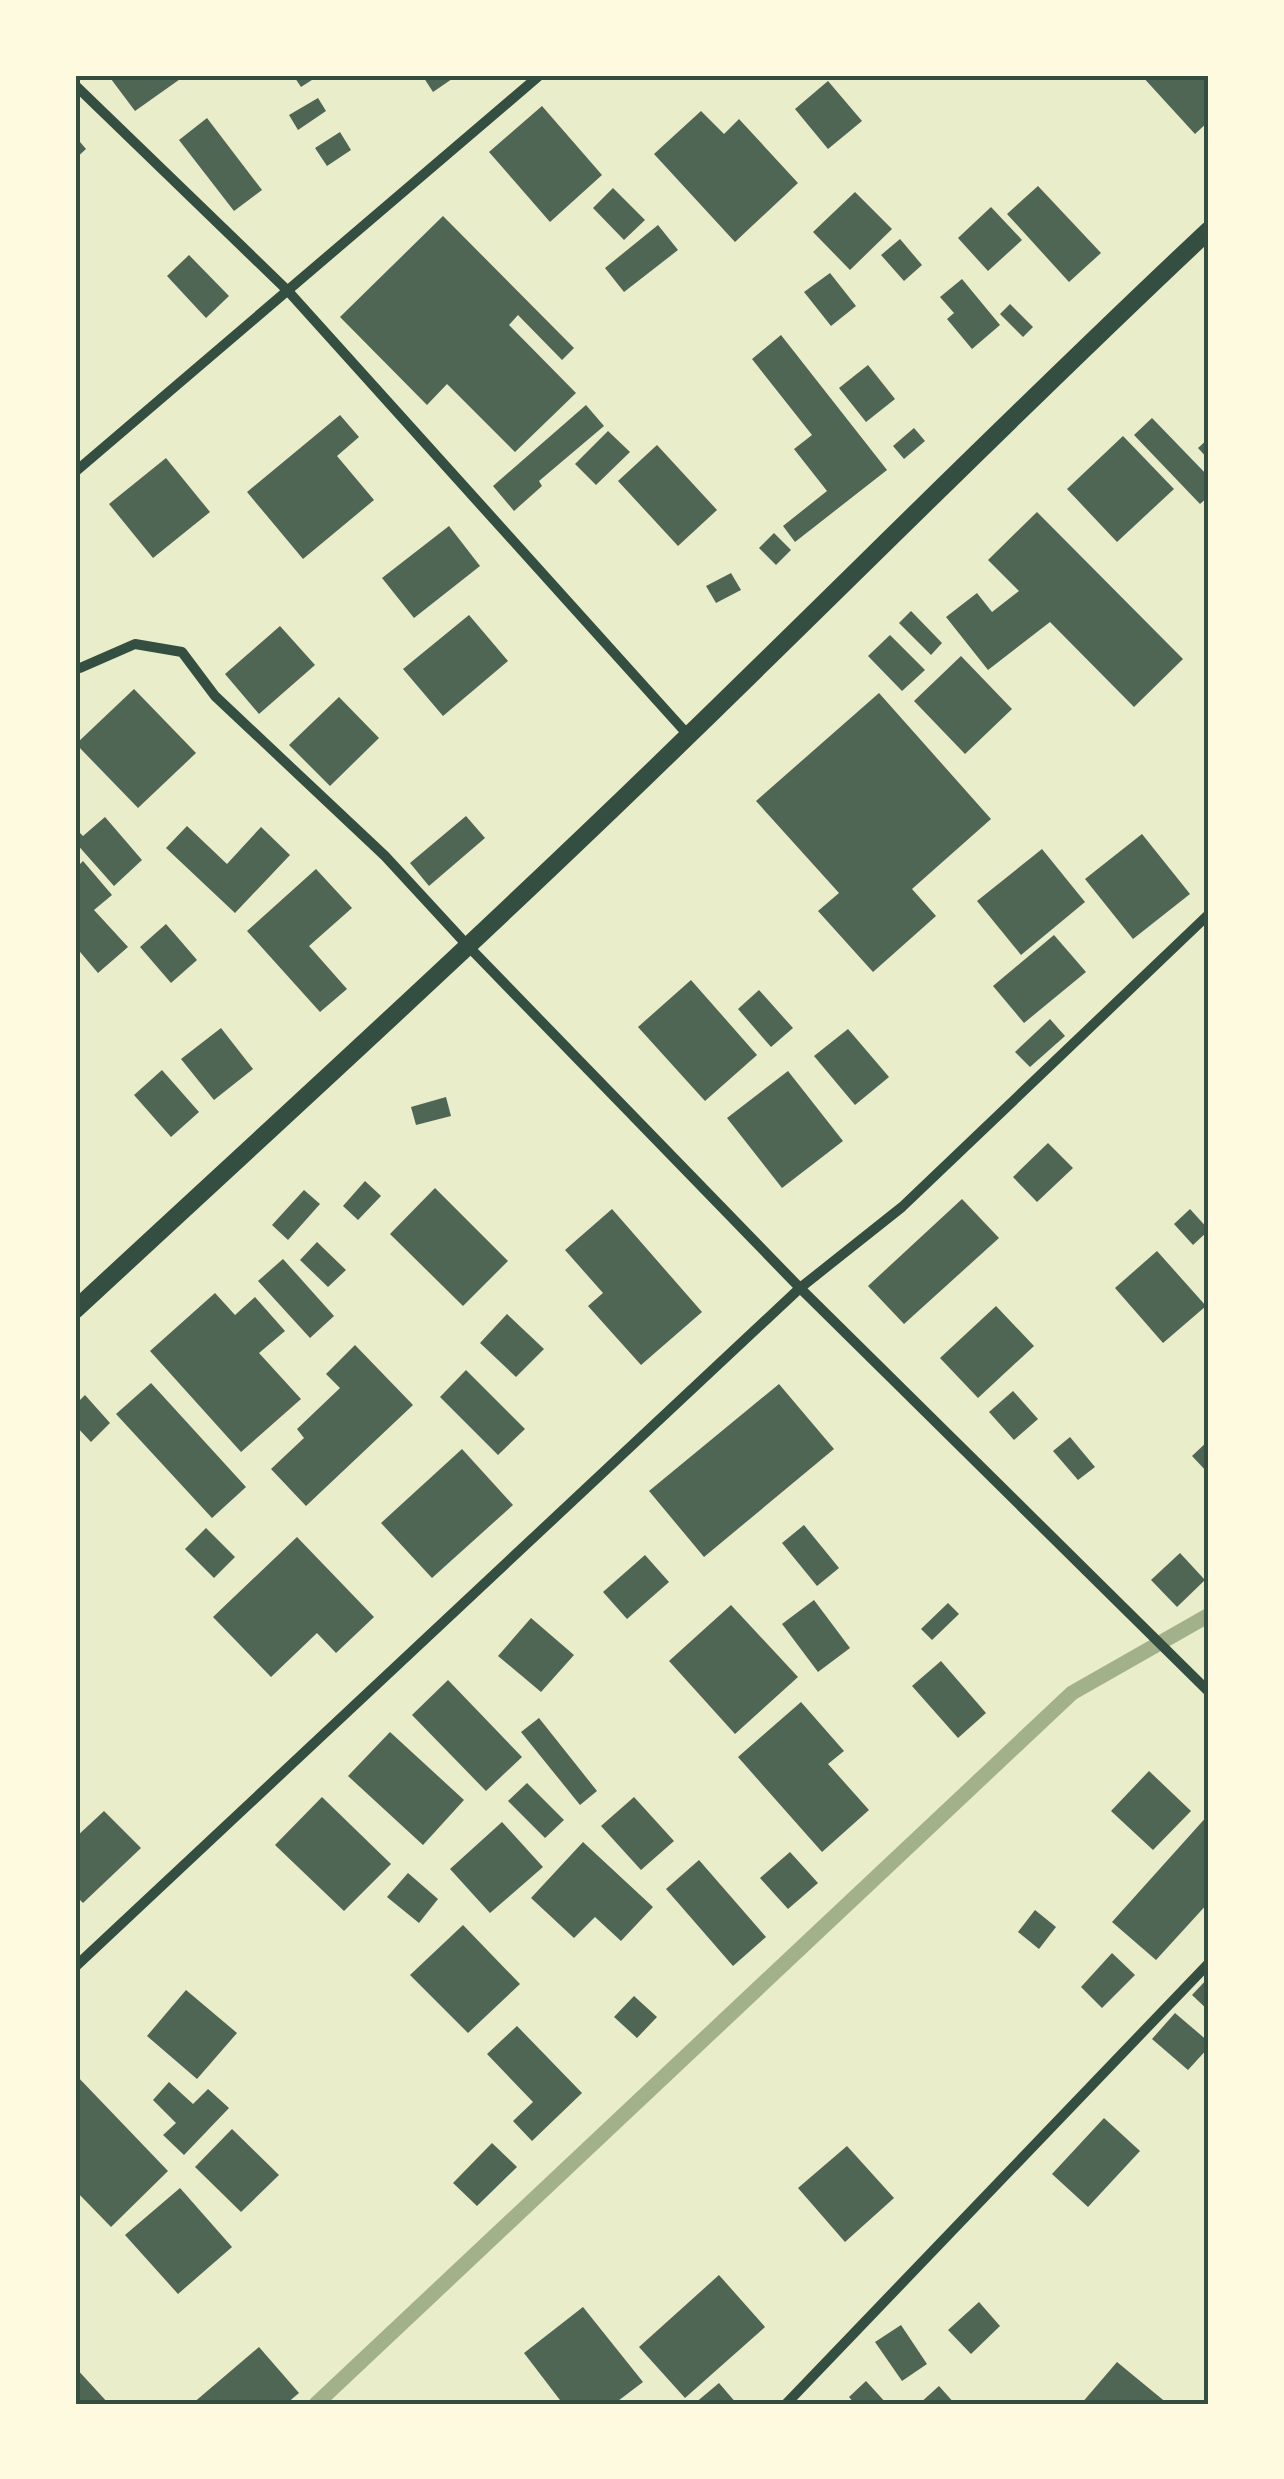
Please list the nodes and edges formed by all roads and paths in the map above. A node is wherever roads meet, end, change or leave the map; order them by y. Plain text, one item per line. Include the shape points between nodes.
1 (540, 75) edge
2 (75, 86) edge
3 (1209, 230) edge
4 (288, 291) junction
5 (75, 472) edge
6 (75, 668) edge
7 (689, 736) junction
8 (1209, 914) edge
9 (468, 946) junction
10 (800, 1288) junction
11 (75, 1310) edge
12 (1209, 1692) edge
13 (1209, 1963) edge
14 (75, 1968) edge
15 (786, 2404) edge

1 - 4 street
2 - 4 street
3 - 7 street
4 - 5 street
4 - 7 street
6 - 9 street via 135,644 182,652 216,696 385,856
7 - 9 street
8 - 10 street via 902,1207
9 - 10 street
9 - 11 street
10 - 12 street
10 - 14 street
13 - 15 street

